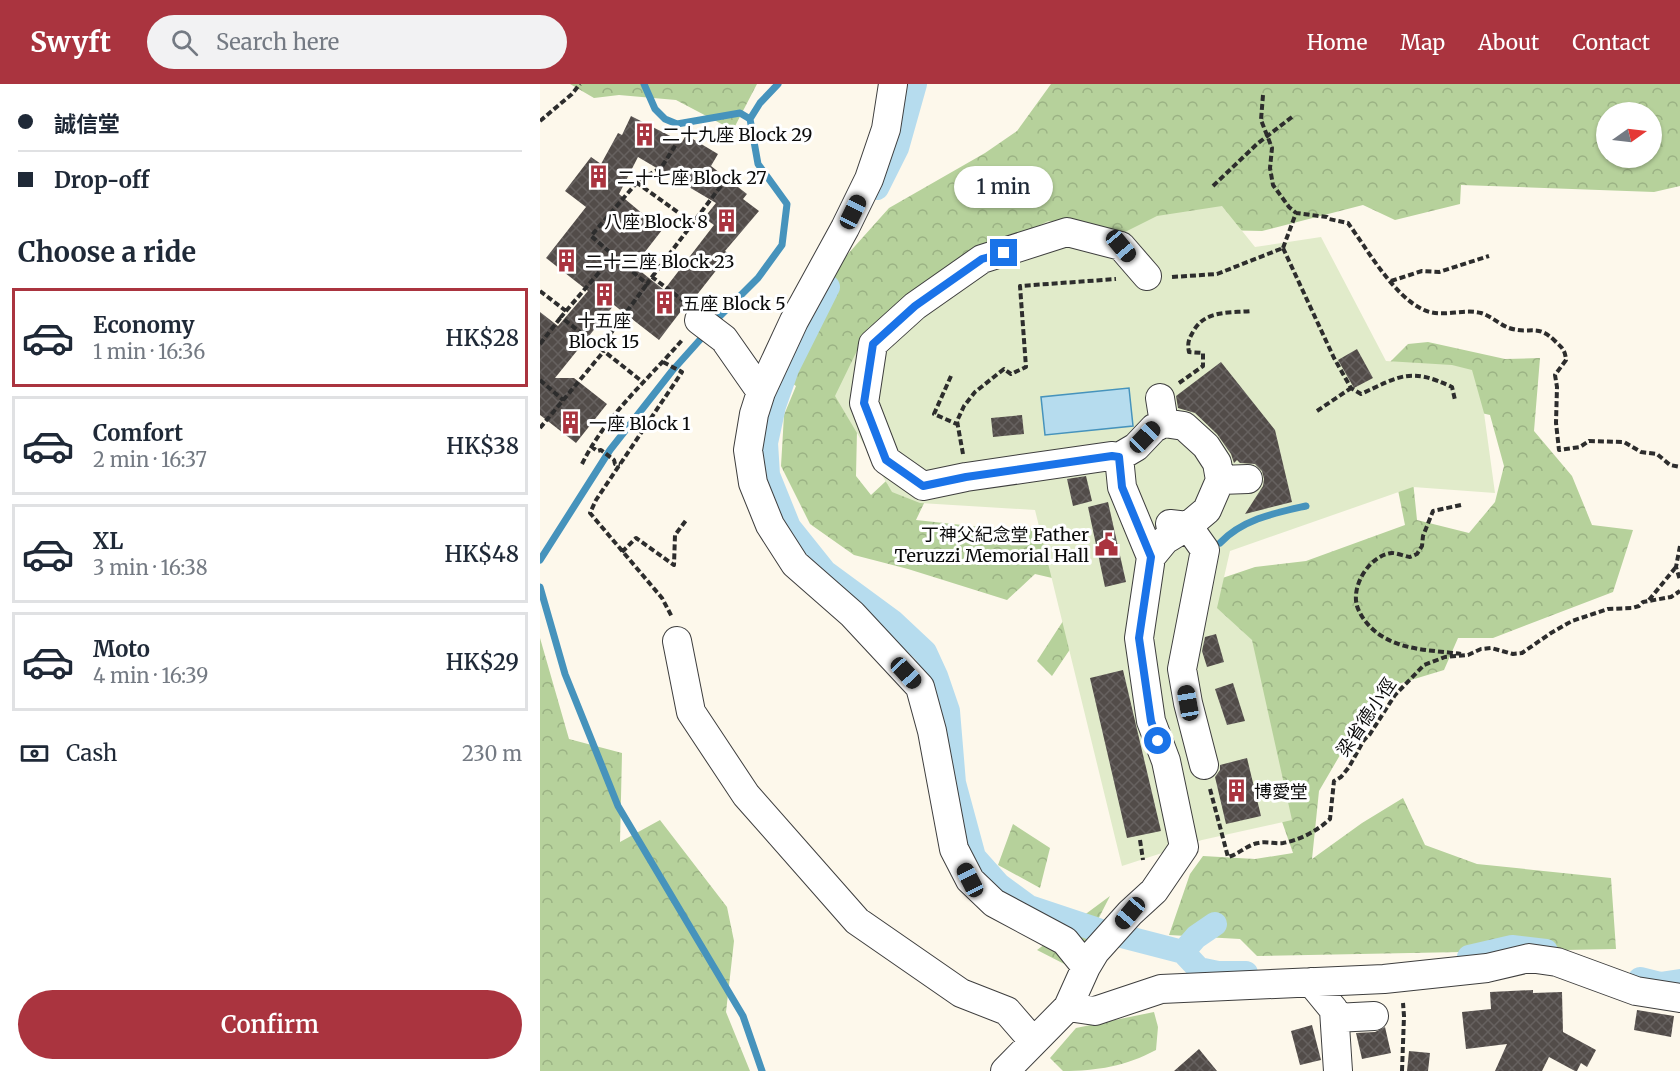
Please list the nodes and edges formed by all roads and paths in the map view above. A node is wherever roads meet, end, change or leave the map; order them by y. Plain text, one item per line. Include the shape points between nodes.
1 (580, 84) edge
2 (893, 84) edge
3 (1263, 95) dead end
4 (1292, 117) dead end
5 (540, 121) edge
6 (1267, 136) junction
7 (680, 138) dead end
8 (727, 178) dead end
9 (636, 182) junction
10 (1214, 186) dead end
11 (1296, 213) junction
12 (693, 223) junction
13 (1283, 248) junction
14 (614, 255) junction
15 (1489, 256) dead end
16 (1147, 276) junction
17 (652, 277) junction
18 (1391, 281) junction
19 (647, 284) junction
20 (540, 291) edge
21 (566, 311) junction
22 (1251, 311) dead end
23 (561, 317) junction
24 (700, 320) junction
25 (540, 344) edge
26 (602, 350) junction
27 (663, 362) junction
28 (1203, 366) dead end
29 (951, 376) dead end
30 (540, 380) edge
31 (644, 383) junction
32 (1351, 388) junction
33 (761, 392) junction
34 (563, 400) junction
35 (1455, 400) dead end
36 (1317, 411) dead end
37 (959, 425) junction
38 (540, 428) edge
39 (591, 446) junction
40 (1119, 457) junction
41 (582, 464) dead end
42 (620, 465) junction
43 (1680, 467) edge
44 (966, 477) junction
45 (1461, 505) dead end
46 (687, 519) dead end
47 (1137, 521) junction
48 (1188, 526) junction
49 (1680, 546) edge
50 (622, 552) junction
51 (1151, 557) junction
52 (1676, 567) junction
53 (1680, 580) edge
54 (1680, 591) edge
55 (1648, 601) junction
56 (677, 640) joint
57 (1468, 655) junction
58 (1204, 765) joint
59 (1090, 960) junction
60 (1311, 982) junction
61 (1680, 998) edge
62 (1068, 1007) junction
63 (1374, 1016) dead end
64 (1335, 1018) junction
65 (1033, 1041) junction
66 (1005, 1071) edge
67 (1338, 1071) edge

1 - 5 path
2 - 33 street via 886,129 869,179
3 - 6 path via 1261,120
4 - 6 path
6 - 10 path
6 - 11 path via 1272,148 1273,185
7 - 9 path via 661,168
8 - 12 path
9 - 12 path
9 - 14 path via 591,236
11 - 13 path
11 - 18 path via 1348,223
12 - 17 path
13 - 16 path via 1216,274 1183,278
13 - 32 path
14 - 19 path
14 - 21 path
15 - 18 path via 1439,272 1422,271
16 - 37 path via 1020,286 1026,367 1011,374 1004,369 988,380 964,406 957,420
16 - 44 street via 1121,246 1067,232 982,259 915,306 873,344 864,403 886,460 923,486
17 - 19 path
17 - 24 path via 702,315
18 - 43 path via 1421,309 1441,315 1479,313 1506,327 1548,333 1563,347 1566,360 1555,375 1559,450 1580,447 1589,441 1624,442
19 - 26 path
20 - 21 path
21 - 23 path
22 - 28 path via 1209,315 1199,321 1187,342 1189,352 1203,353
23 - 25 path
23 - 26 path
24 - 27 path
24 - 33 street via 724,339
26 - 31 path
26 - 34 path
27 - 31 path
27 - 42 path via 682,372
29 - 37 path via 934,414
30 - 34 path
31 - 39 path via 627,398
32 - 35 path via 1361,394 1403,375 1431,377 1452,387
32 - 36 path
33 - 59 street via 748,450 753,483 770,525 795,564 852,614 920,687 954,849 970,880 994,903 1065,941
34 - 38 path
37 - 44 path
39 - 41 path
39 - 42 path
40 - 44 street
40 - 47 street via 1122,487
40 - 48 street via 1136,447 1154,428 1162,411 1206,446 1234,480
42 - 50 path via 590,513
45 - 57 path via 1433,511 1417,554 1410,557 1394,552 1372,562 1356,593 1357,605 1368,626 1382,636 1404,646
46 - 50 path via 675,535 674,565 636,538
47 - 48 street
47 - 51 street
48 - 51 street via 1166,540
48 - 58 street via 1205,550 1182,669
49 - 52 path
50 - 56 path via 669,609
51 - 59 street via 1139,638 1151,721 1166,761 1184,847 1154,891
52 - 53 path
52 - 55 path
54 - 55 path, 梁省德小徑 via 1671,597
55 - 57 path, 梁省德小徑 via 1572,621 1522,653 1491,648
56 - 65 street via 691,712 746,795 857,921 961,993 1007,1011
57 - 58 path, 梁省德小徑 via 1434,661 1409,678 1341,777 1334,781 1330,819 1312,833 1282,843 1260,842 1228,857
59 - 62 street
60 - 61 street via 1487,968 1529,958 1557,962 1636,991
60 - 62 street via 1161,989 1095,1011
60 - 64 street via 1334,1010
62 - 65 street
63 - 64 street
64 - 67 street
65 - 66 street

